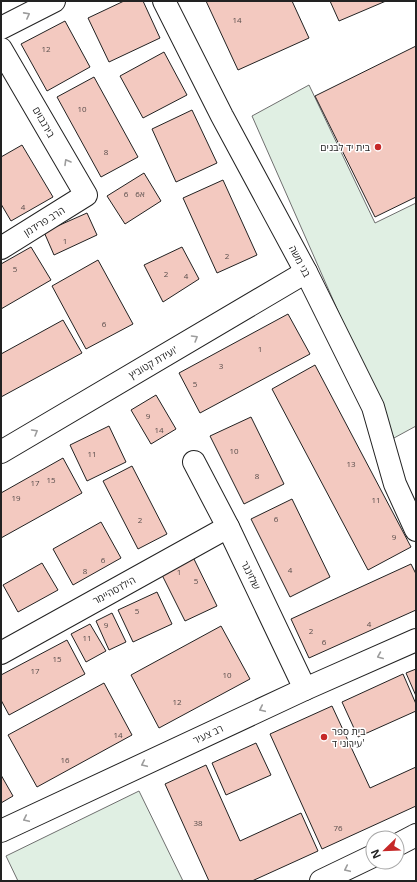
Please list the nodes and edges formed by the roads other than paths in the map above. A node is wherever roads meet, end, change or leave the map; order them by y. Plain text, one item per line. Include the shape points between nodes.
1 (54, 1) edge
2 (164, 1) edge
3 (1, 28) edge
4 (1, 49) edge
5 (86, 195) joint
6 (1, 248) edge
7 (306, 272) junction
8 (1, 452) edge
9 (194, 462) dead end
10 (228, 527) junction
11 (416, 530) edge
12 (416, 640) edge
13 (1, 653) edge
14 (305, 689) junction
15 (1, 831) edge
16 (416, 835) edge
17 (405, 841) edge
18 (365, 860) edge
19 (321, 881) edge

3 -> 1 street
2 - 7 street, בני משה via 222,116
5 -> 4 street, בירנבוים
5 - 6 street, הרב פרידמן
8 -> 7 street, ועידת קטוביץ'
7 - 11 street, בני משה via 373,407 395,484
9 - 10 street, שלזינגר
10 - 13 street, הילדסהיימר
10 - 14 street, שלזינגר
12 -> 14 street, רב צעיר
14 -> 15 street, רב צעיר
16 - 17 street
18 -> 19 street

